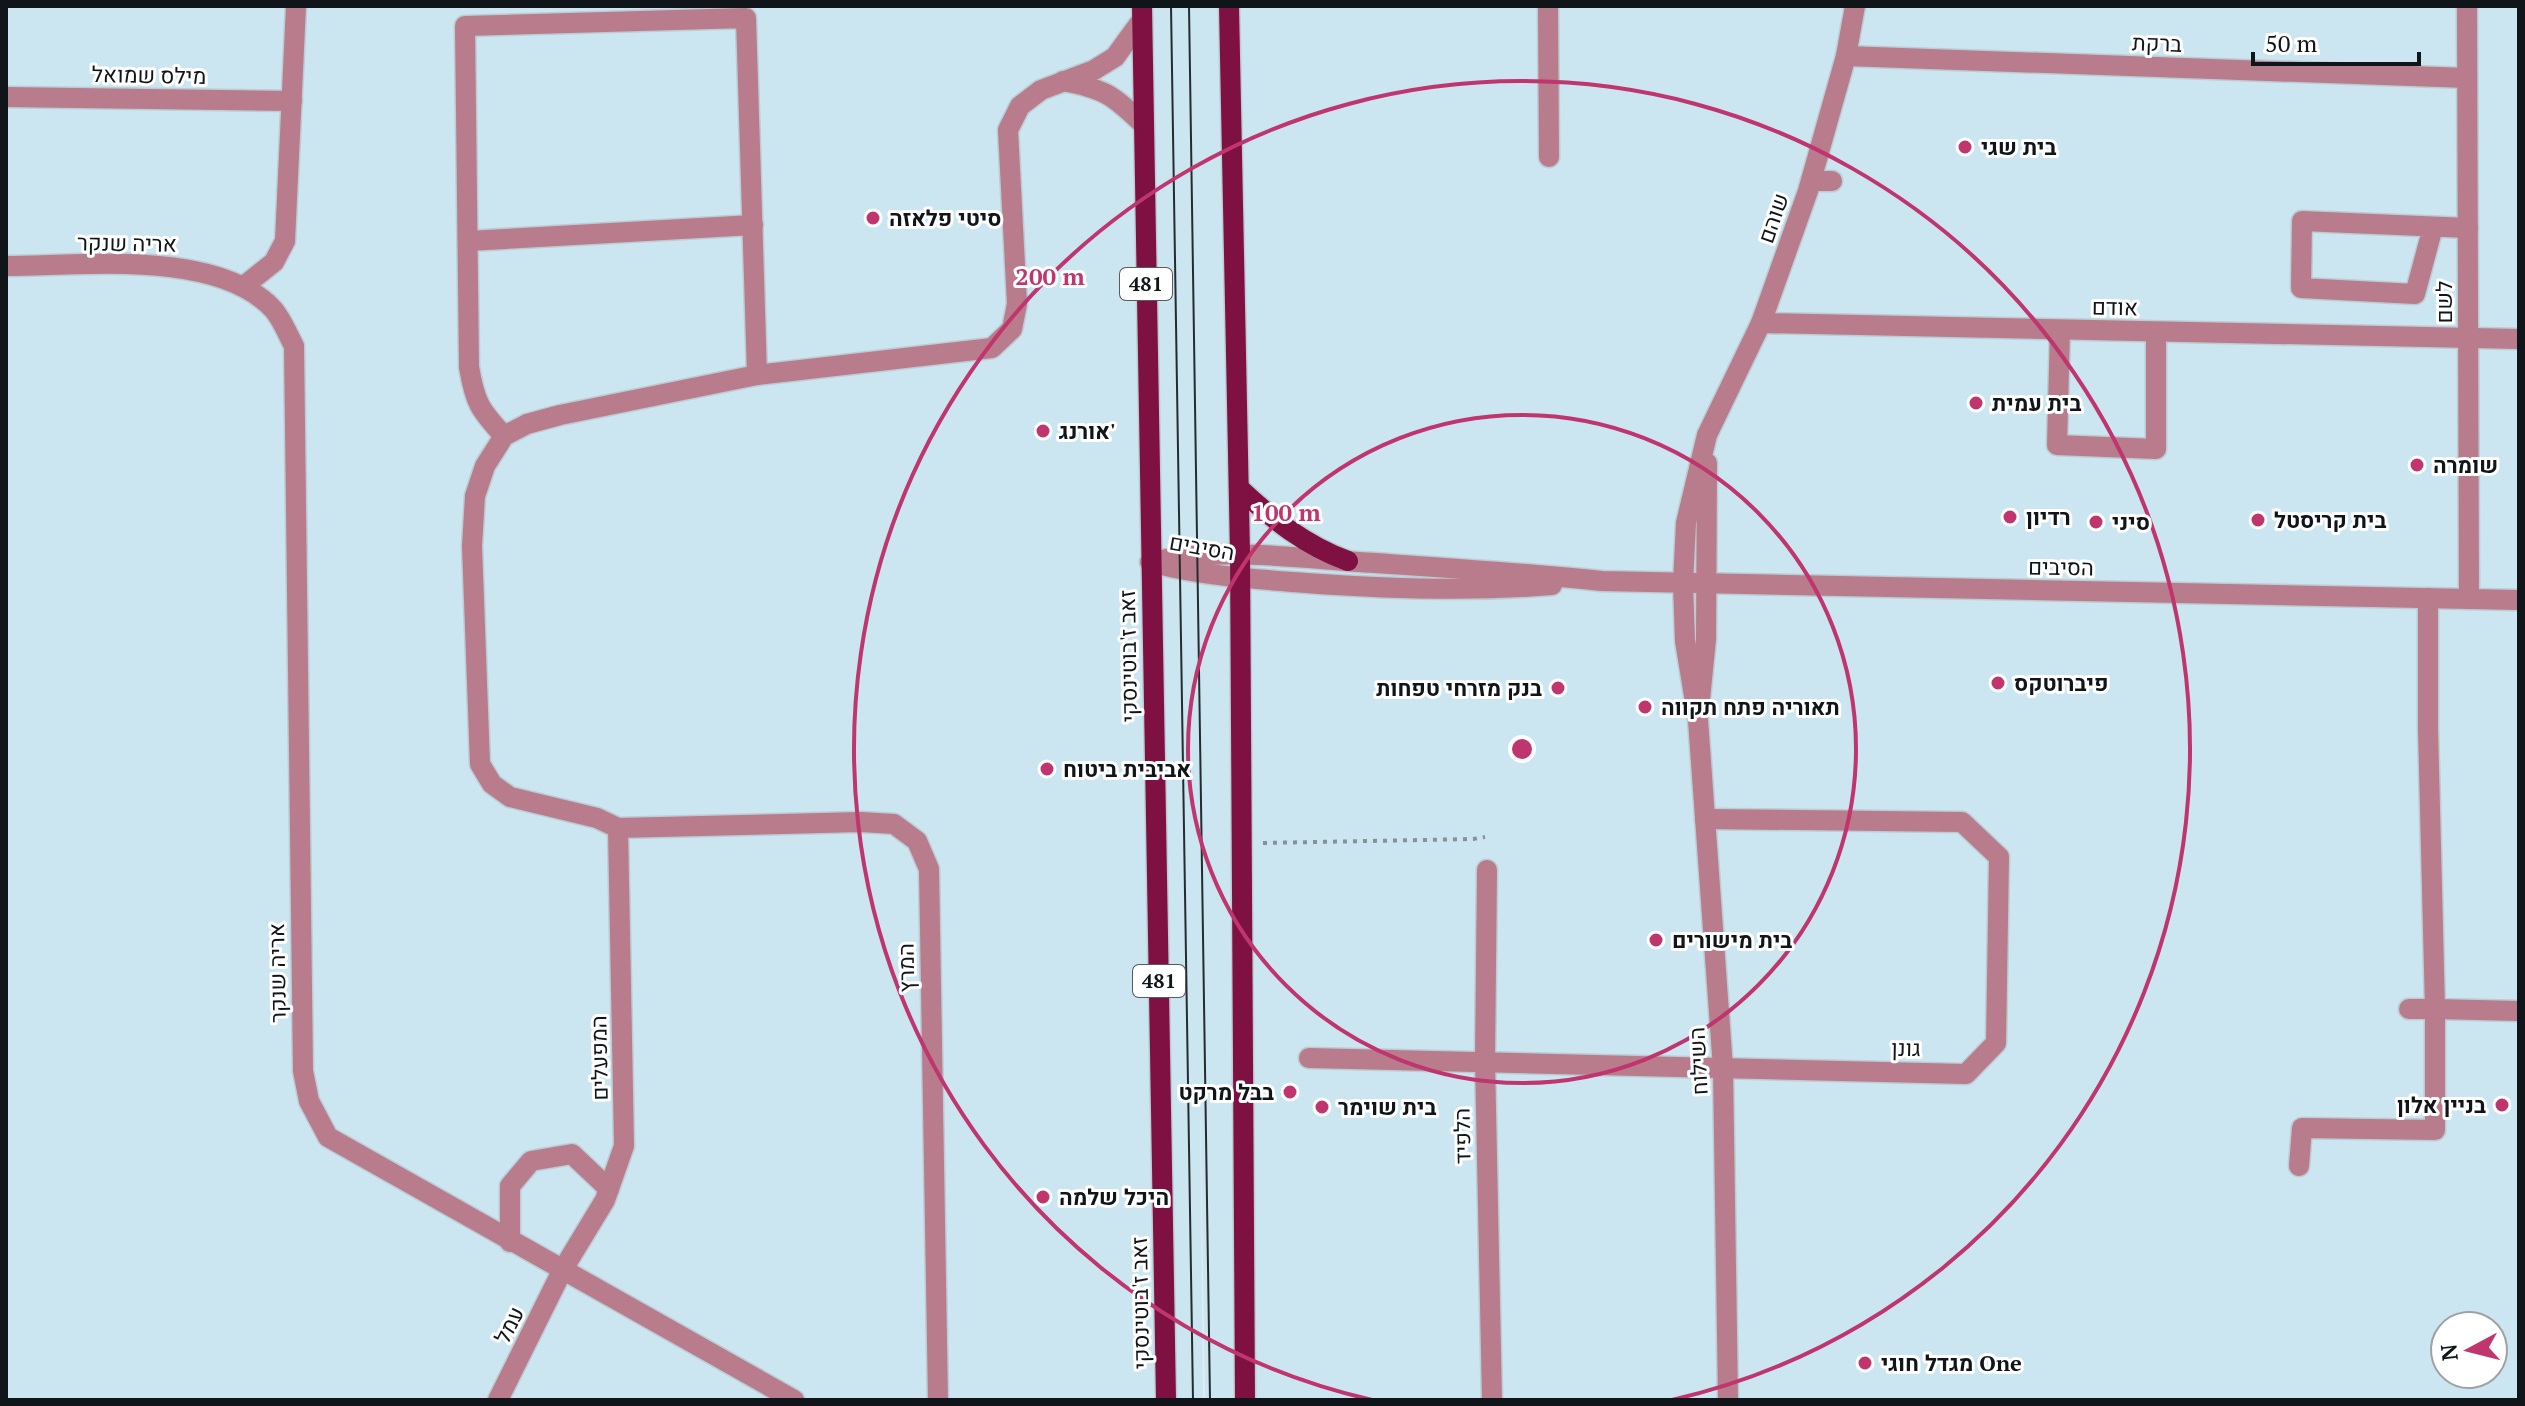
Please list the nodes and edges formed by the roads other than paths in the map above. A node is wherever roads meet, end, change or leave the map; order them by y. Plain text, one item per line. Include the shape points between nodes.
1 (296, 6) edge
2 (1229, 6) edge
3 (1548, 6) edge
4 (1855, 6) edge
5 (2467, 6) edge
6 (1142, 13) edge
7 (1846, 56) junction
8 (2467, 78) junction
9 (1063, 81) junction
10 (6, 97) edge
11 (292, 101) junction
12 (1144, 125) junction
13 (1549, 157) dead end
14 (1811, 181) junction
15 (1832, 181) dead end
16 (753, 225) junction
17 (2433, 227) junction
18 (2468, 228) junction
19 (468, 241) junction
20 (6, 266) edge
21 (244, 286) junction
22 (1761, 323) junction
23 (2060, 330) junction
24 (2156, 332) junction
25 (2468, 339) junction
26 (2519, 339) edge
27 (757, 375) junction
28 (1707, 435) junction
29 (504, 436) junction
30 (1239, 488) junction
31 (1240, 553) junction
32 (1348, 561) junction
33 (1150, 562) junction
34 (1240, 578) junction
35 (1602, 581) junction
36 (1683, 583) junction
37 (1706, 584) junction
38 (2428, 598) junction
39 (2469, 599) junction
40 (2519, 600) edge
41 (1698, 720) junction
42 (1705, 819) junction
43 (618, 828) junction
44 (1487, 870) dead end
45 (2409, 1009) dead end
46 (2435, 1009) junction
47 (2519, 1011) edge
48 (1309, 1058) dead end
49 (1485, 1061) junction
50 (1723, 1068) junction
51 (2299, 1166) dead end
52 (609, 1189) junction
53 (510, 1242) junction
54 (562, 1271) junction
55 (498, 1400) edge
56 (794, 1400) edge
57 (938, 1400) edge
58 (1166, 1400) edge
59 (1245, 1400) edge
60 (1492, 1400) edge
61 (1728, 1400) edge

1 - 11 street
2 - 30 main road
3 - 13 street
4 - 7 street, שוהם
5 - 8 street, לשם
6 - 9 street via 1115,57
6 - 12 main road, זאב ז'בוטינסקי / 481
7 - 8 street, ברקת
7 - 14 street, שוהם
8 - 18 street, לשם
9 - 12 street via 1094,87
9 - 27 street via 1020,106 1008,130 1017,304 1012,329 992,348
10 - 11 street, מילס שמואל
11 - 21 street via 285,241 274,262
12 - 33 main road, זאב ז'בוטינסקי / 481
14 - 15 street
14 - 22 street, שוהם
16 - 19 street
16 - 19 street via 746,18 465,26
16 - 27 street
17 - 17 street via 2302,221 2301,288 2415,294
17 - 18 street
18 - 25 street, לשם
19 - 29 street via 473,393
20 - 21 street, אריה שנקר via 155,265 195,269
21 - 53 street, אריה שנקר via 274,310 294,346 302,1057 309,1101 328,1137
22 - 23 street, אודם
22 - 28 street, שוהם
23 - 24 street, אודם
23 - 24 street via 2057,445 2156,449
24 - 25 street, אודם
25 - 26 street, אודם
25 - 39 street, לשם
27 - 29 street via 560,415
28 - 36 street, שוהם via 1686,523
28 - 37 street, שוהם
29 - 43 street via 485,466 472,516 480,764 492,784 510,797
30 - 31 main road
30 - 32 main road via 1300,538
31 - 32 street, הסיבים
31 - 33 street, הסיבים
31 - 34 main road
32 - 35 street, הסיבים
33 - 34 street, הסיבים
33 - 58 main road, זאב ז'בוטינסקי / 481
34 - 35 street, הסיבים via 1438,589
34 - 59 main road
35 - 36 street, הסיבים
36 - 37 street, הסיבים
36 - 41 street, השילוח
37 - 38 street, הסיבים
37 - 41 street, השילוח
38 - 39 street, הסיבים
38 - 46 street
39 - 40 street, הסיבים
41 - 42 street, השילוח
42 - 50 street, השילוח
42 - 50 street, גונן via 1962,822 1999,857 1996,1043 1966,1074
43 - 52 street, המפעלים via 624,1146
43 - 57 street, המרץ via 861,822 894,824 917,841 929,869
44 - 49 street, הלפיד
45 - 46 street
46 - 47 street
46 - 51 street via 2435,1130 2302,1128
48 - 49 street, גונן
49 - 50 street, גונן
49 - 60 street, הלפיד
50 - 61 street, השילוח
52 - 53 street via 572,1154 531,1161 510,1186
52 - 54 street, המפעלים
53 - 54 street, אריה שנקר
54 - 55 street, עמל
54 - 56 street, אריה שנקר

